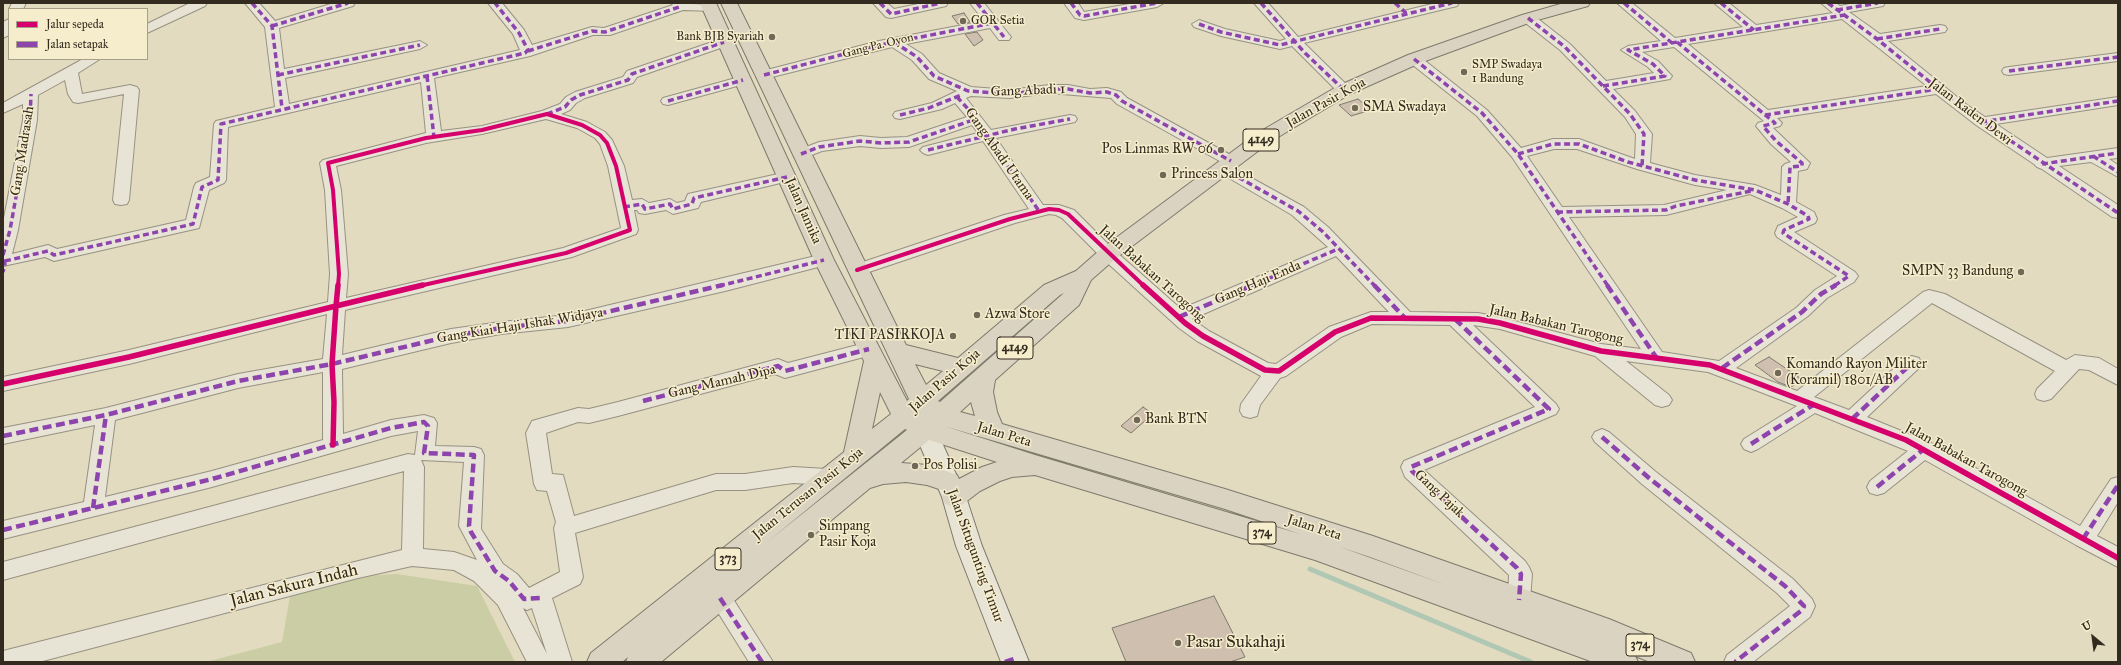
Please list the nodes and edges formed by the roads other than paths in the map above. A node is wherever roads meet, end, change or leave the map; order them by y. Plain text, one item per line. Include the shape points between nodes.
1 (200, 3) edge
2 (252, 3) edge
3 (348, 3) edge
4 (495, 3) edge
5 (729, 3) edge
6 (880, 3) edge
7 (942, 3) edge
8 (977, 3) edge
9 (1071, 3) edge
10 (1157, 3) edge
11 (1260, 3) edge
12 (1395, 3) edge
13 (1452, 3) edge
14 (1582, 3) edge
15 (1624, 3) edge
16 (1721, 3) edge
17 (1878, 3) edge
18 (680, 5) edge
19 (709, 5) edge
20 (1837, 9) edge
21 (1406, 13) junction
22 (1528, 18) junction
23 (993, 23) junction
24 (1199, 24) dead end
25 (8, 25) edge
26 (272, 26) junction
27 (148, 29) edge
28 (1940, 29) dead end
29 (1754, 30) junction
30 (3, 34) edge
31 (1004, 37) dead end
32 (1877, 39) junction
33 (1295, 41) junction
34 (724, 42) junction
35 (894, 42) junction
36 (1675, 43) junction
37 (420, 45) dead end
38 (528, 51) junction
39 (2118, 57) edge
40 (1414, 59) junction
41 (91, 60) edge
42 (71, 71) junction
43 (2010, 71) dead end
44 (278, 75) junction
45 (764, 75) junction
46 (427, 76) junction
47 (742, 80) junction
48 (1603, 86) junction
49 (1938, 89) junction
50 (1344, 90) junction
51 (31, 94) junction
52 (963, 94) junction
53 (668, 101) dead end
54 (2118, 101) edge
55 (282, 108) junction
56 (3, 109) edge
57 (547, 114) junction
58 (900, 114) dead end
59 (1766, 115) junction
60 (976, 119) junction
61 (1070, 119) dead end
62 (1982, 122) junction
63 (988, 136) junction
64 (434, 137) junction
65 (928, 150) dead end
66 (2118, 153) edge
67 (801, 154) junction
68 (1518, 154) junction
69 (2093, 156) junction
70 (2042, 164) junction
71 (1226, 165) junction
72 (1642, 166) junction
73 (2118, 172) edge
74 (787, 177) junction
75 (2118, 177) edge
76 (2118, 180) edge
77 (1755, 190) junction
78 (120, 200) dead end
79 (1788, 204) junction
80 (624, 207) junction
81 (1039, 211) junction
82 (1557, 212) junction
83 (2118, 213) edge
84 (1338, 249) junction
85 (1108, 254) junction
86 (824, 260) junction
87 (4, 262) edge
88 (857, 270) junction
89 (1083, 276) junction
90 (336, 306) junction
91 (1179, 317) junction
92 (1405, 318) junction
93 (1455, 319) junction
94 (897, 351) junction
95 (1601, 351) junction
96 (872, 355) junction
97 (1656, 357) junction
98 (1912, 363) dead end
99 (332, 364) junction
100 (960, 367) junction
101 (1722, 368) junction
102 (2068, 370) junction
103 (1274, 372) junction
104 (985, 374) junction
105 (2118, 378) edge
106 (3, 384) edge
107 (2044, 394) dead end
108 (1662, 400) dead end
109 (922, 401) junction
110 (1806, 402) junction
111 (1250, 410) dead end
112 (106, 415) junction
113 (1852, 419) junction
114 (923, 420) junction
115 (994, 432) junction
116 (3, 436) edge
117 (1602, 437) dead end
118 (1751, 444) dead end
119 (333, 445) junction
120 (1924, 449) junction
121 (855, 455) junction
122 (1035, 465) junction
123 (827, 478) junction
124 (861, 481) junction
125 (2118, 485) edge
126 (1877, 487) dead end
127 (951, 489) junction
128 (93, 508) junction
129 (564, 528) junction
130 (3, 530) edge
131 (2083, 539) junction
132 (412, 557) junction
133 (2118, 558) edge
134 (3, 571) edge
135 (720, 598) junction
136 (527, 600) junction
137 (1519, 600) junction
138 (1597, 639) junction
139 (3, 661) edge
140 (1012, 661) edge
141 (539, 662) edge
142 (561, 662) edge
143 (600, 662) edge
144 (640, 662) edge
145 (762, 662) edge
146 (1624, 662) edge
147 (1681, 662) edge
148 (1735, 662) edge

1 - 27 street
2 - 26 street
3 - 26 street
4 - 38 street via 514,25
5 - 45 main road, Jalan Jamika
6 - 7 street via 891,14
8 - 23 street
9 - 10 street via 1080,15 1084,16
11 - 33 street
12 - 21 street
13 - 21 street
14 - 22 main road, Jalan Pasir Koja / 4149
15 - 36 street
16 - 29 street
17 - 20 street
18 - 19 street
18 - 38 street via 605,32 592,31
19 - 34 main road, Jalan Jamika
20 - 29 street
20 - 32 street, Jalan Raden Dewi
21 - 33 street
22 - 40 main road, Jalan Pasir Koja / 4149
22 - 48 street via 1565,47
23 - 31 street
23 - 35 street, Gang Pa. Oyon
24 - 33 street via 1221,32 1275,44
25 - 30 street
26 - 44 street
28 - 32 street
29 - 36 street
32 - 49 street, Jalan Raden Dewi
33 - 50 street
34 - 47 main road, Jalan Jamika
34 - 57 street via 632,74 629,79 622,82 580,95 565,107
35 - 45 street, Gang Pa. Oyon
35 - 52 street, Gang Abadi 1 via 917,57 934,76
36 - 48 street via 1628,50 1653,64 1665,76
36 - 59 street
37 - 44 street
38 - 46 street
39 - 43 street
40 - 50 main road, Jalan Pasir Koja / 4149
40 - 68 street via 1482,113
41 - 42 street
42 - 51 street
42 - 78 street via 78,99 132,90
44 - 55 street
45 - 67 main road, Jalan Jamika
46 - 55 street
46 - 64 street
47 - 53 street
47 - 74 main road, Jalan Jamika
48 - 72 street via 1630,114 1644,134
49 - 59 street
49 - 62 street, Jalan Raden Dewi
50 - 71 main road, Jalan Pasir Koja / 4149 via 1263,138
51 - 56 street
51 - 87 street, Gang Madrasah via 30,120
52 - 58 street via 929,108
52 - 60 street, Gang Abadi Utama
52 - 71 street, Gang Abadi 1 via 1010,94 1049,88 1090,93 1107,92 1194,139
54 - 62 street
55 - 87 street via 221,124 218,180 202,187 194,224 54,254 50,251 42,252
57 - 64 street via 482,130
57 - 80 street via 591,129 607,143 616,166
59 - 79 street via 1775,123 1763,126 1802,163 1802,167 1790,167
60 - 63 street, Gang Abadi Utama
60 - 67 street via 909,142 860,141 820,147
61 - 63 street
62 - 70 street, Jalan Raden Dewi
63 - 65 street
63 - 81 street, Gang Abadi Utama
64 - 90 street via 328,163 333,190 339,274
66 - 69 street
67 - 88 main road, Jalan Jamika
68 - 72 street via 1543,146 1572,143 1588,146
68 - 82 street
69 - 70 street
69 - 73 street
70 - 83 street, Jalan Raden Dewi
71 - 84 street, Gang Abadi 1 via 1298,211
71 - 85 main road, Jalan Pasir Koja / 4149
72 - 77 street via 1694,180
74 - 80 street via 694,198 692,204 673,209 670,204 645,209 642,204
74 - 86 main road, Jalan Jamika
75 - 76 street
77 - 79 street
77 - 82 street via 1666,210
79 - 101 street via 1809,219 1784,230 1783,233 1849,276 1820,294 1802,312
80 - 90 street via 630,230 566,253
81 - 85 street, Jalan Babakan Tarogong via 1059,210 1068,214
81 - 88 street, Jalan Babakan Tarogong
82 - 97 street
84 - 91 street, Gang Haji Enda
84 - 92 street, Gang Abadi 1
85 - 89 main road, Jalan Pasir Koja / 4149
85 - 91 street, Jalan Babakan Tarogong
86 - 96 main road, Jalan Jamika
86 - 99 street, Gang Kiai Haji Ishak Widjaya via 568,320 451,336
88 - 94 main road, Jalan Jamika
89 - 100 main road, Jalan Pasir Koja / 4149 via 1052,290
89 - 104 main road, Jalan Pasir Koja / 4149 via 1071,300
90 - 99 street
90 - 106 street via 150,352
91 - 103 street, Jalan Babakan Tarogong via 1203,336 1259,368
92 - 93 street, Jalan Babakan Tarogong
92 - 103 street, Jalan Babakan Tarogong via 1371,318 1358,322 1335,332
93 - 95 street, Jalan Babakan Tarogong via 1478,319 1500,323
93 - 137 street, Gang Pajak via 1548,410 1411,467 1412,471 1517,568 1521,574
94 - 100 main road
94 - 109 main road, Jalan Jamika
95 - 97 street, Jalan Babakan Tarogong
95 - 108 street
96 - 114 main road, Jalan Jamika
96 - 121 main road
96 - 129 street, Gang Mamah Dipa via 785,371 778,366 610,411 589,416 578,415 539,426 536,433 544,484 556,481 566,522
97 - 101 street, Jalan Babakan Tarogong
98 - 113 street
99 - 112 street, Gang Kiai Haji Ishak Widjaya via 238,382
99 - 119 street
100 - 109 main road, Jalan Pasir Koja / 4149
101 - 110 street, Jalan Babakan Tarogong
102 - 105 street via 2075,362 2086,361
102 - 107 street
102 - 110 street via 1939,298 1929,296
103 - 111 street via 1251,404
104 - 114 main road, Jalan Pasir Koja / 4149
104 - 115 main road via 981,392 985,412
109 - 114 main road, Jalan Pasir Koja / 4149
110 - 113 street, Jalan Babakan Tarogong
110 - 118 street
112 - 116 street, Gang Kiai Haji Ishak Widjaya
112 - 128 street
113 - 120 street, Jalan Babakan Tarogong
114 - 115 main road, Jalan Peta / 374
114 - 121 main road, Jalan Terusan Pasir Koja / 373
114 - 122 main road, Jalan Peta / 374
114 - 124 main road, Jalan Terusan Pasir Koja / 373
114 - 127 street, Jalan Situgunting Timur
115 - 137 main road, Jalan Peta / 374 via 1226,499
117 - 148 street via 1649,478 1786,586 1804,606
119 - 128 street via 212,479
119 - 136 street via 391,428 424,422 428,426 424,453 474,455 469,526 471,532 495,572 509,581
120 - 126 street
120 - 131 street, Jalan Babakan Tarogong
121 - 123 main road, Jalan Terusan Pasir Koja / 373
122 - 127 main road via 1012,467 971,484
122 - 138 main road, Jalan Peta / 374 via 1317,550
123 - 129 street via 793,475 745,482 716,482 664,500 604,514
123 - 143 main road, Jalan Terusan Pasir Koja / 373
124 - 127 main road via 884,474 906,472 928,475
124 - 135 main road, Jalan Terusan Pasir Koja / 373
125 - 131 street
127 - 140 street, Jalan Situgunting Timur via 969,546
128 - 130 street
129 - 136 street via 572,577
131 - 133 street, Jalan Babakan Tarogong
132 - 134 street via 414,467 412,462 408,462
132 - 139 street, Jalan Sakura Indah
132 - 141 street, Jalan Sakura Indah via 467,565 482,574 506,598
135 - 144 main road, Jalan Terusan Pasir Koja / 373
135 - 145 street
136 - 142 street via 541,598
137 - 138 main road, Jalan Peta / 374
138 - 146 main road, Jalan Peta / 374
138 - 147 main road, Jalan Peta / 374

